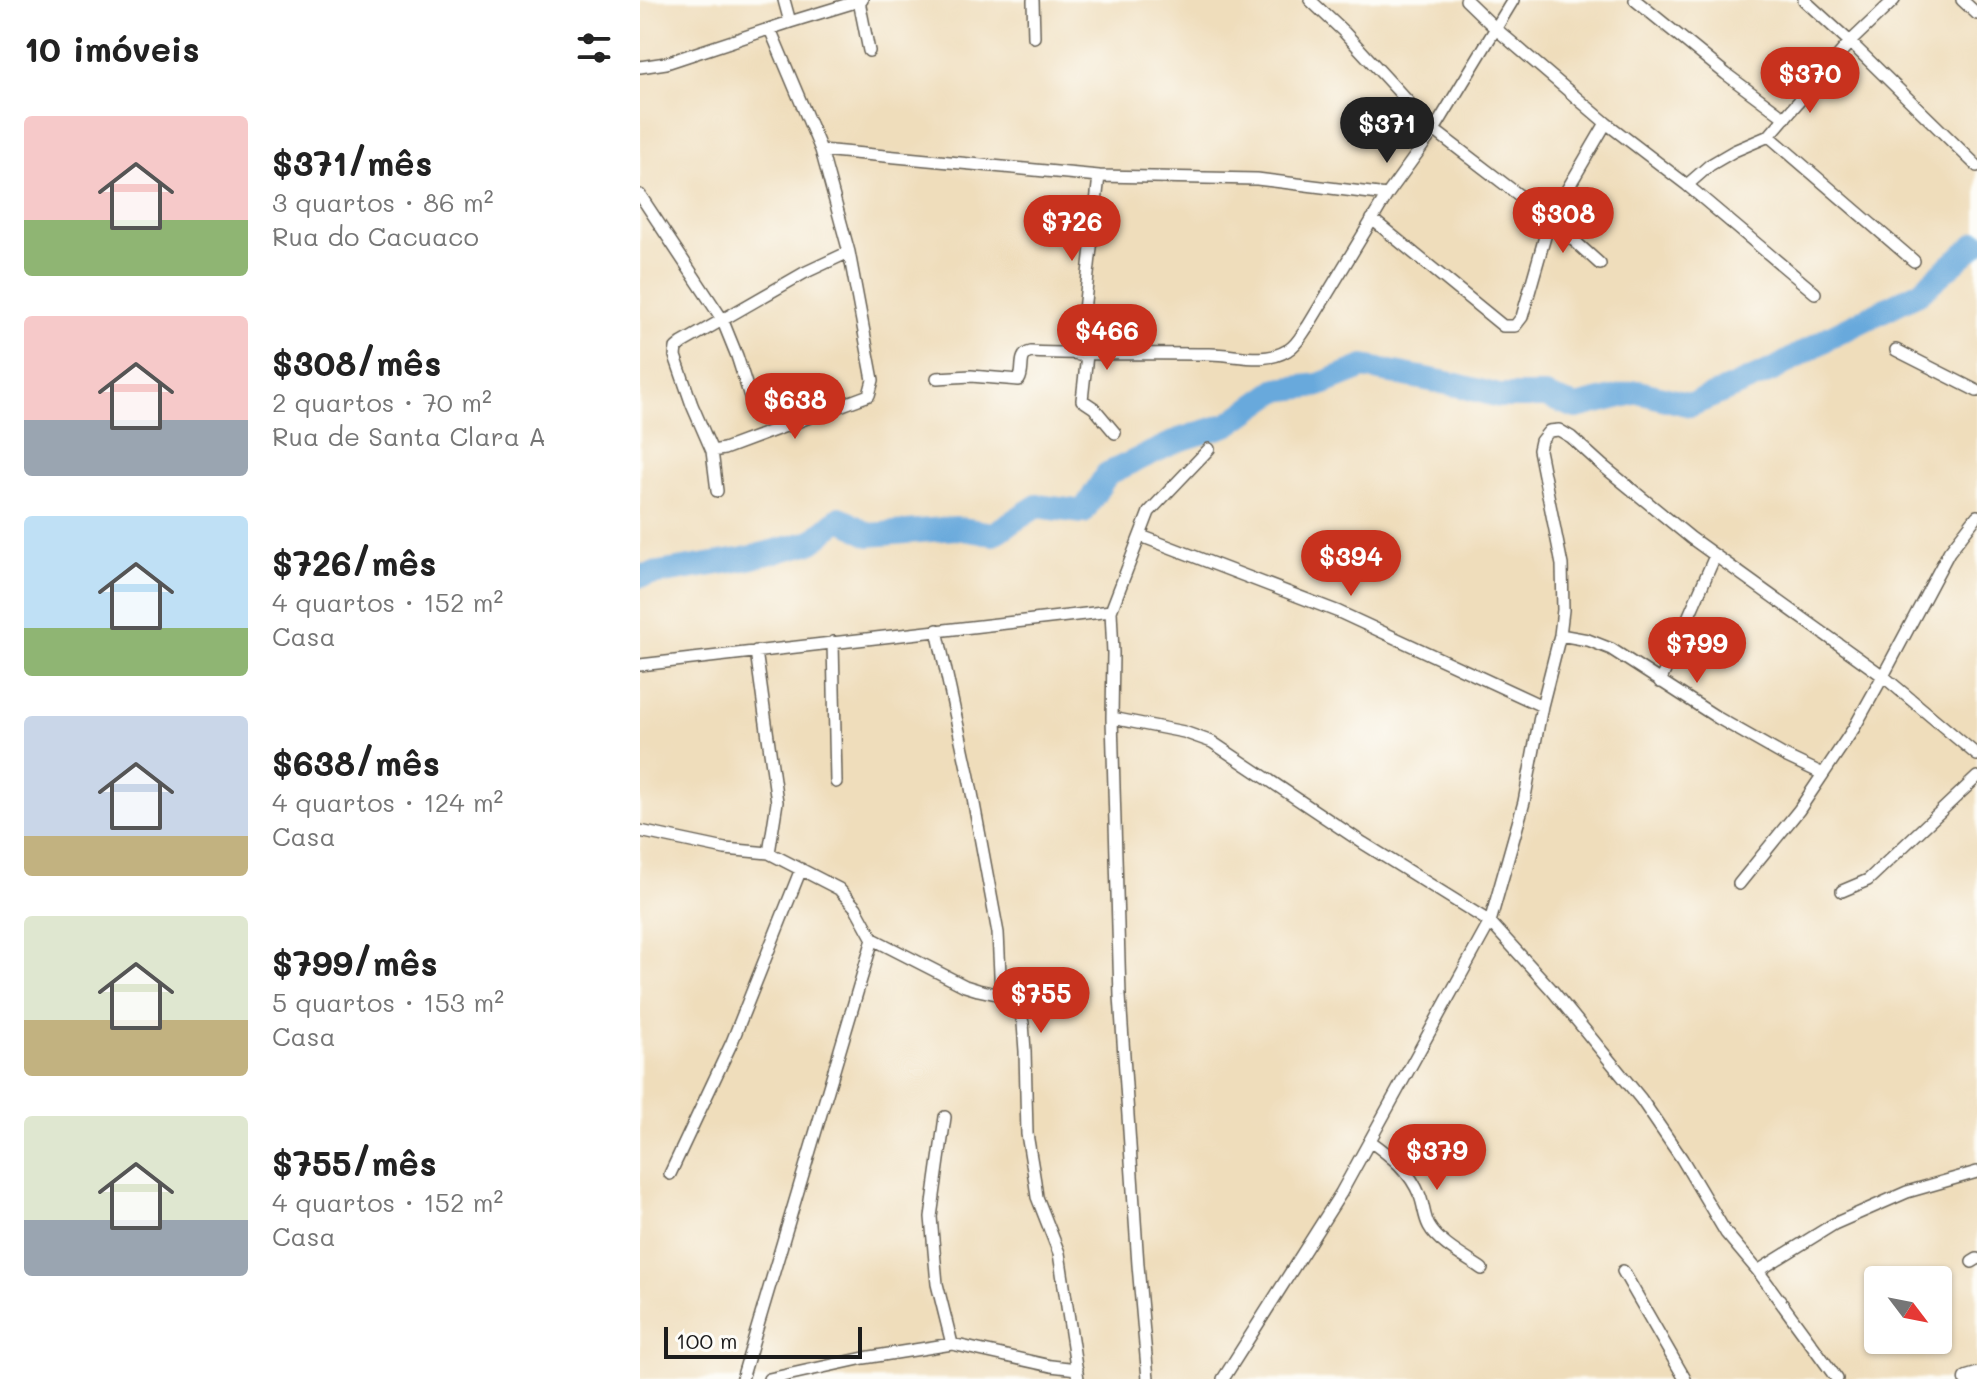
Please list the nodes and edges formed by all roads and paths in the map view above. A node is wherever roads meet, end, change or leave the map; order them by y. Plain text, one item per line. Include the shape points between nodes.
1 (784, 0) edge
2 (861, 0) edge
3 (1033, 0) edge
4 (1310, 0) edge
5 (1466, 0) edge
6 (1513, 0) edge
7 (1635, 0) edge
8 (1804, 0) edge
9 (1894, 0) edge
10 (1963, 0) edge
11 (1977, 14) edge
12 (790, 22) junction
13 (1495, 28) junction
14 (770, 29) junction
15 (1034, 37) dead end
16 (1850, 42) junction
17 (869, 51) dead end
18 (640, 67) edge
19 (1785, 118) junction
20 (1606, 123) junction
21 (1434, 130) junction
22 (1769, 136) junction
23 (821, 150) junction
24 (1977, 166) edge
25 (1099, 176) junction
26 (1687, 185) junction
27 (640, 195) edge
28 (1387, 195) junction
29 (1372, 219) junction
30 (1550, 219) junction
31 (849, 252) junction
32 (1914, 261) dead end
33 (1600, 264) dead end
34 (1815, 293) dead end
35 (722, 319) junction
36 (1896, 350) dead end
37 (1083, 355) junction
38 (937, 378) dead end
39 (1977, 391) edge
40 (752, 403) dead end
41 (1115, 433) dead end
42 (1209, 449) dead end
43 (712, 451) junction
44 (717, 491) dead end
45 (1977, 516) edge
46 (1141, 536) junction
47 (1715, 556) junction
48 (1111, 611) junction
49 (937, 630) junction
50 (1560, 635) junction
51 (833, 642) junction
52 (756, 651) junction
53 (640, 665) edge
54 (1883, 676) junction
55 (1660, 682) junction
56 (1542, 706) junction
57 (1112, 718) junction
58 (1977, 755) edge
59 (1823, 774) junction
60 (1977, 777) edge
61 (836, 782) dead end
62 (640, 831) edge
63 (769, 853) junction
64 (801, 869) junction
65 (1739, 884) dead end
66 (1842, 891) dead end
67 (1490, 922) junction
68 (873, 939) junction
69 (1001, 995) junction
70 (945, 1117) dead end
71 (1370, 1141) junction
72 (1977, 1172) edge
73 (670, 1174) dead end
74 (1482, 1269) dead end
75 (1623, 1271) dead end
76 (1758, 1271) junction
77 (952, 1344) junction
78 (1078, 1374) edge
79 (1977, 1376) edge
80 (742, 1379) edge
81 (769, 1379) edge
82 (1148, 1379) edge
83 (1223, 1379) edge
84 (1685, 1379) edge
85 (1837, 1379) edge
86 (1967, 1379) edge

1 - 12 street
2 - 12 street
2 - 17 street
3 - 15 street
4 - 21 street
5 - 13 street
6 - 13 street
7 - 19 street
8 - 16 street
9 - 16 street
10 - 11 street
12 - 14 street
13 - 20 street
13 - 21 street
14 - 18 street
14 - 23 street
16 - 19 street
16 - 24 street
19 - 22 street
20 - 26 street
20 - 30 street
21 - 28 street
21 - 30 street
22 - 26 street via 1710,165
22 - 32 street
23 - 25 street
23 - 31 street
25 - 28 street via 1257,179
25 - 37 street
26 - 34 street
27 - 35 street
28 - 29 street
29 - 30 street via 1503,326 1515,326 1522,317
29 - 37 street via 1288,350 1246,359 1215,354
30 - 33 street
31 - 35 street
31 - 43 street via 873,380 869,395
35 - 40 street
35 - 43 street via 682,343 675,356
36 - 39 street
37 - 38 street via 1026,353 1019,380
37 - 41 street via 1082,400
42 - 46 street via 1149,512
43 - 44 street
45 - 54 street via 1949,552
46 - 48 street
46 - 56 street via 1339,612
47 - 50 street via 1571,437 1549,431 1539,450 1562,565
47 - 54 street
47 - 55 street
48 - 49 street
48 - 57 street
49 - 51 street
49 - 69 street via 998,933
50 - 55 street via 1601,645
50 - 56 street
51 - 52 street
51 - 61 street
52 - 53 street
52 - 63 street via 777,802
54 - 58 street
54 - 59 street
55 - 59 street
56 - 67 street via 1524,802
57 - 67 street via 1212,742
57 - 82 street via 1120,996
59 - 65 street
60 - 66 street via 1868,880
62 - 63 street
63 - 64 street
64 - 68 street via 839,889
64 - 73 street via 732,1042
67 - 71 street
67 - 76 street via 1641,1099 1726,1233
68 - 69 street via 965,986
68 - 80 street
69 - 78 street via 1017,1005 1023,1023 1032,1167 1037,1197 1059,1253
70 - 77 street via 931,1217 937,1284
71 - 74 street via 1408,1176 1435,1234
71 - 83 street
72 - 76 street via 1907,1192 1834,1224
75 - 84 street
76 - 85 street
77 - 78 street
77 - 81 street
79 - 86 street

